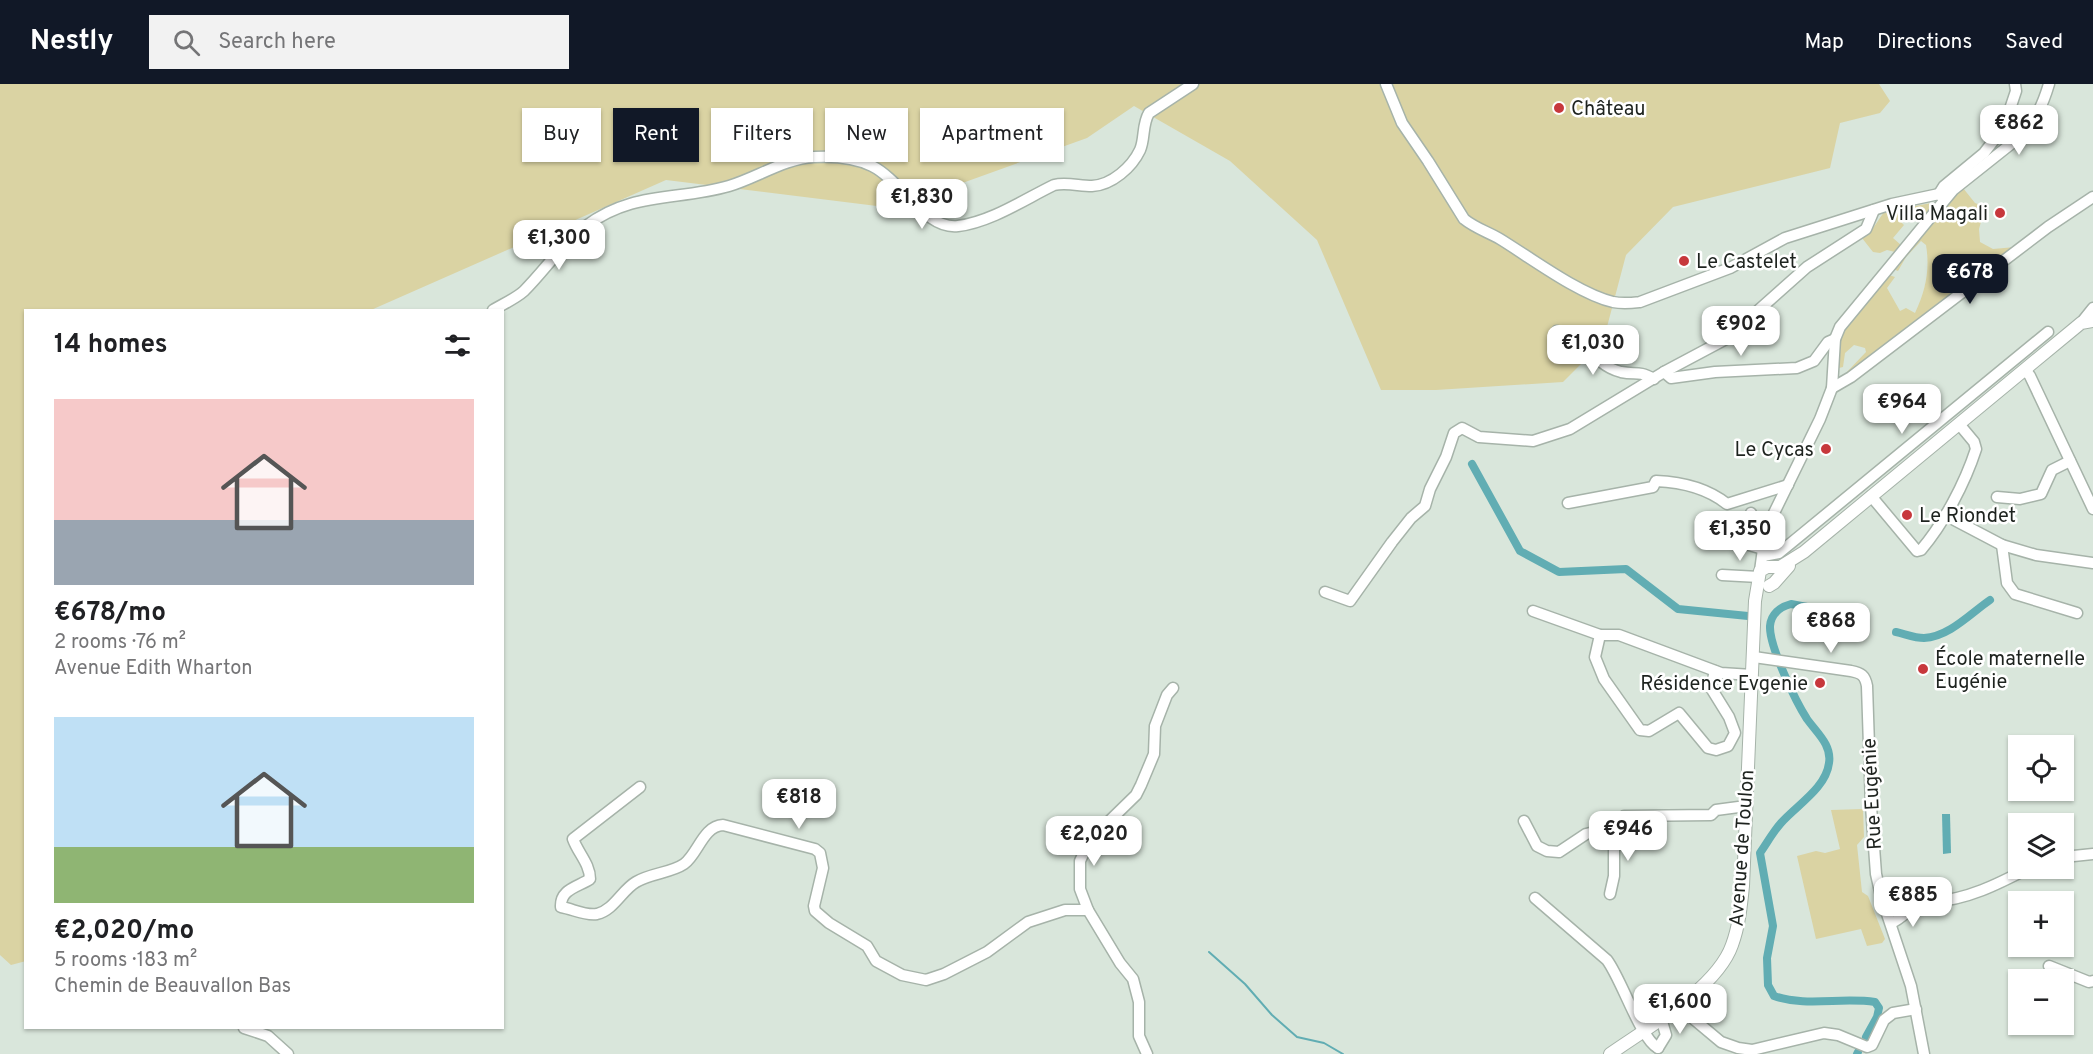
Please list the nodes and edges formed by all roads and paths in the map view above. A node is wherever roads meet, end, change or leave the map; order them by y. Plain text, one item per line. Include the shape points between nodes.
1 (1193, 84) edge
2 (1386, 84) edge
3 (2015, 84) edge
4 (2049, 84) edge
5 (1942, 196) junction
6 (2093, 197) edge
7 (1874, 210) junction
8 (2093, 308) edge
9 (495, 309) edge
10 (2087, 322) edge
11 (1557, 332) dead end
12 (2048, 332) dead end
13 (1835, 339) junction
14 (2025, 369) junction
15 (1664, 372) junction
16 (1654, 379) junction
17 (1832, 387) junction
18 (1959, 424) junction
19 (2070, 461) junction
20 (1788, 485) junction
21 (1871, 496) junction
22 (1997, 497) dead end
23 (1568, 503) dead end
24 (2093, 509) edge
25 (1752, 513) dead end
26 (1945, 515) junction
27 (2002, 545) junction
28 (2093, 563) edge
29 (1765, 569) junction
30 (1722, 575) dead end
31 (1325, 592) dead end
32 (1533, 611) dead end
33 (2077, 613) dead end
34 (1600, 635) junction
35 (1754, 657) junction
36 (1715, 671) junction
37 (1752, 675) junction
38 (1173, 688) dead end
39 (640, 787) dead end
40 (1746, 806) junction
41 (1524, 821) dead end
42 (1614, 827) junction
43 (2093, 854) edge
44 (2074, 856) edge
45 (2008, 878) edge
46 (1610, 894) dead end
47 (1881, 896) junction
48 (1906, 897) junction
49 (1535, 898) dead end
50 (1922, 902) junction
51 (1088, 910) junction
52 (1909, 911) junction
53 (1891, 923) junction
54 (2049, 966) dead end
55 (2093, 981) edge
56 (1678, 1006) junction
57 (1917, 1009) junction
58 (1661, 1018) junction
59 (247, 1029) edge
60 (1644, 1030) junction
61 (1658, 1051) edge
62 (1756, 1052) edge
63 (288, 1054) edge
64 (1147, 1054) edge
65 (1610, 1054) edge
66 (1924, 1054) edge

1 - 9 street via 1149,113 1136,158 1106,183 1060,183 971,223 945,226 926,215 897,183 873,166 842,157 802,158 713,190 621,205 587,225 559,249 523,292
2 - 7 street via 1402,123 1464,219 1579,288 1611,302 1640,302 1730,268 1785,238
3 - 5 street via 2004,127 1984,153 1944,186
4 - 5 street via 2037,116 2021,136
5 - 7 street
5 - 13 street via 1840,327
6 - 17 street via 1851,377
7 - 15 street via 1866,229 1807,267 1726,339
8 - 10 street
10 - 14 main road
11 - 16 street via 1576,345 1586,346 1599,363 1621,372 1641,372
12 - 29 street via 1779,553
13 - 15 street via 1814,361 1797,368 1671,378
13 - 17 street
14 - 18 main road
14 - 19 street
15 - 16 street
16 - 31 street via 1570,429 1533,441 1479,437 1462,429 1454,433 1425,506 1392,542 1350,601
17 - 20 street
18 - 21 main road
18 - 26 street via 1976,449
19 - 22 street via 2052,470 2041,494 2020,499
19 - 24 street
20 - 23 street via 1727,504 1705,491 1672,481 1656,481 1653,488
20 - 29 street via 1773,515
21 - 26 street via 1917,551 1935,533
21 - 29 main road via 1804,552 1785,565
25 - 29 street via 1742,543
26 - 27 street
27 - 28 street via 2036,555
27 - 33 street via 2007,583 2014,594
29 - 30 street
29 - 35 main road, Avenue de Toulon via 1755,602
32 - 34 street
34 - 36 street via 1619,635
34 - 36 street via 1595,657 1604,679 1640,730 1649,731 1679,713 1708,748 1716,750 1728,746 1735,733 1711,688
35 - 37 main road, Avenue de Toulon
35 - 47 street, Rue Eugénie via 1864,676 1872,831
36 - 37 street
37 - 40 main road, Avenue de Toulon
38 - 51 street via 1155,726 1154,754 1136,795 1096,834 1080,861 1080,889
39 - 51 street via 573,839 590,870 590,879 564,893 561,907 601,913 637,881 684,864 705,836 723,825 820,852 823,862 815,911 867,946 876,961 913,978 926,980 944,974 987,952 1028,922 1065,910
40 - 42 street via 1716,810 1711,815 1624,816
40 - 56 main road, Avenue de Toulon via 1740,917 1732,947 1703,986
41 - 42 street via 1537,846 1560,852 1586,834
42 - 46 street
43 - 44 street
45 - 50 street via 1974,894
47 - 48 street via 1889,892
47 - 53 street, Rue Eugénie
48 - 50 street
48 - 52 street
49 - 60 street via 1607,960
50 - 52 street
51 - 64 street via 1133,979 1139,1002 1139,1036
52 - 53 street
53 - 57 street, Rue Eugénie
54 - 55 street
56 - 58 main road, Avenue de Toulon
56 - 62 street via 1721,1042
57 - 62 street via 1893,1013 1867,1047 1824,1033
57 - 66 street, Rue Eugénie
58 - 60 main road, Avenue de Toulon
58 - 61 street via 1666,1035
59 - 63 street via 268,1036
60 - 61 street
60 - 65 main road, Avenue de Toulon

